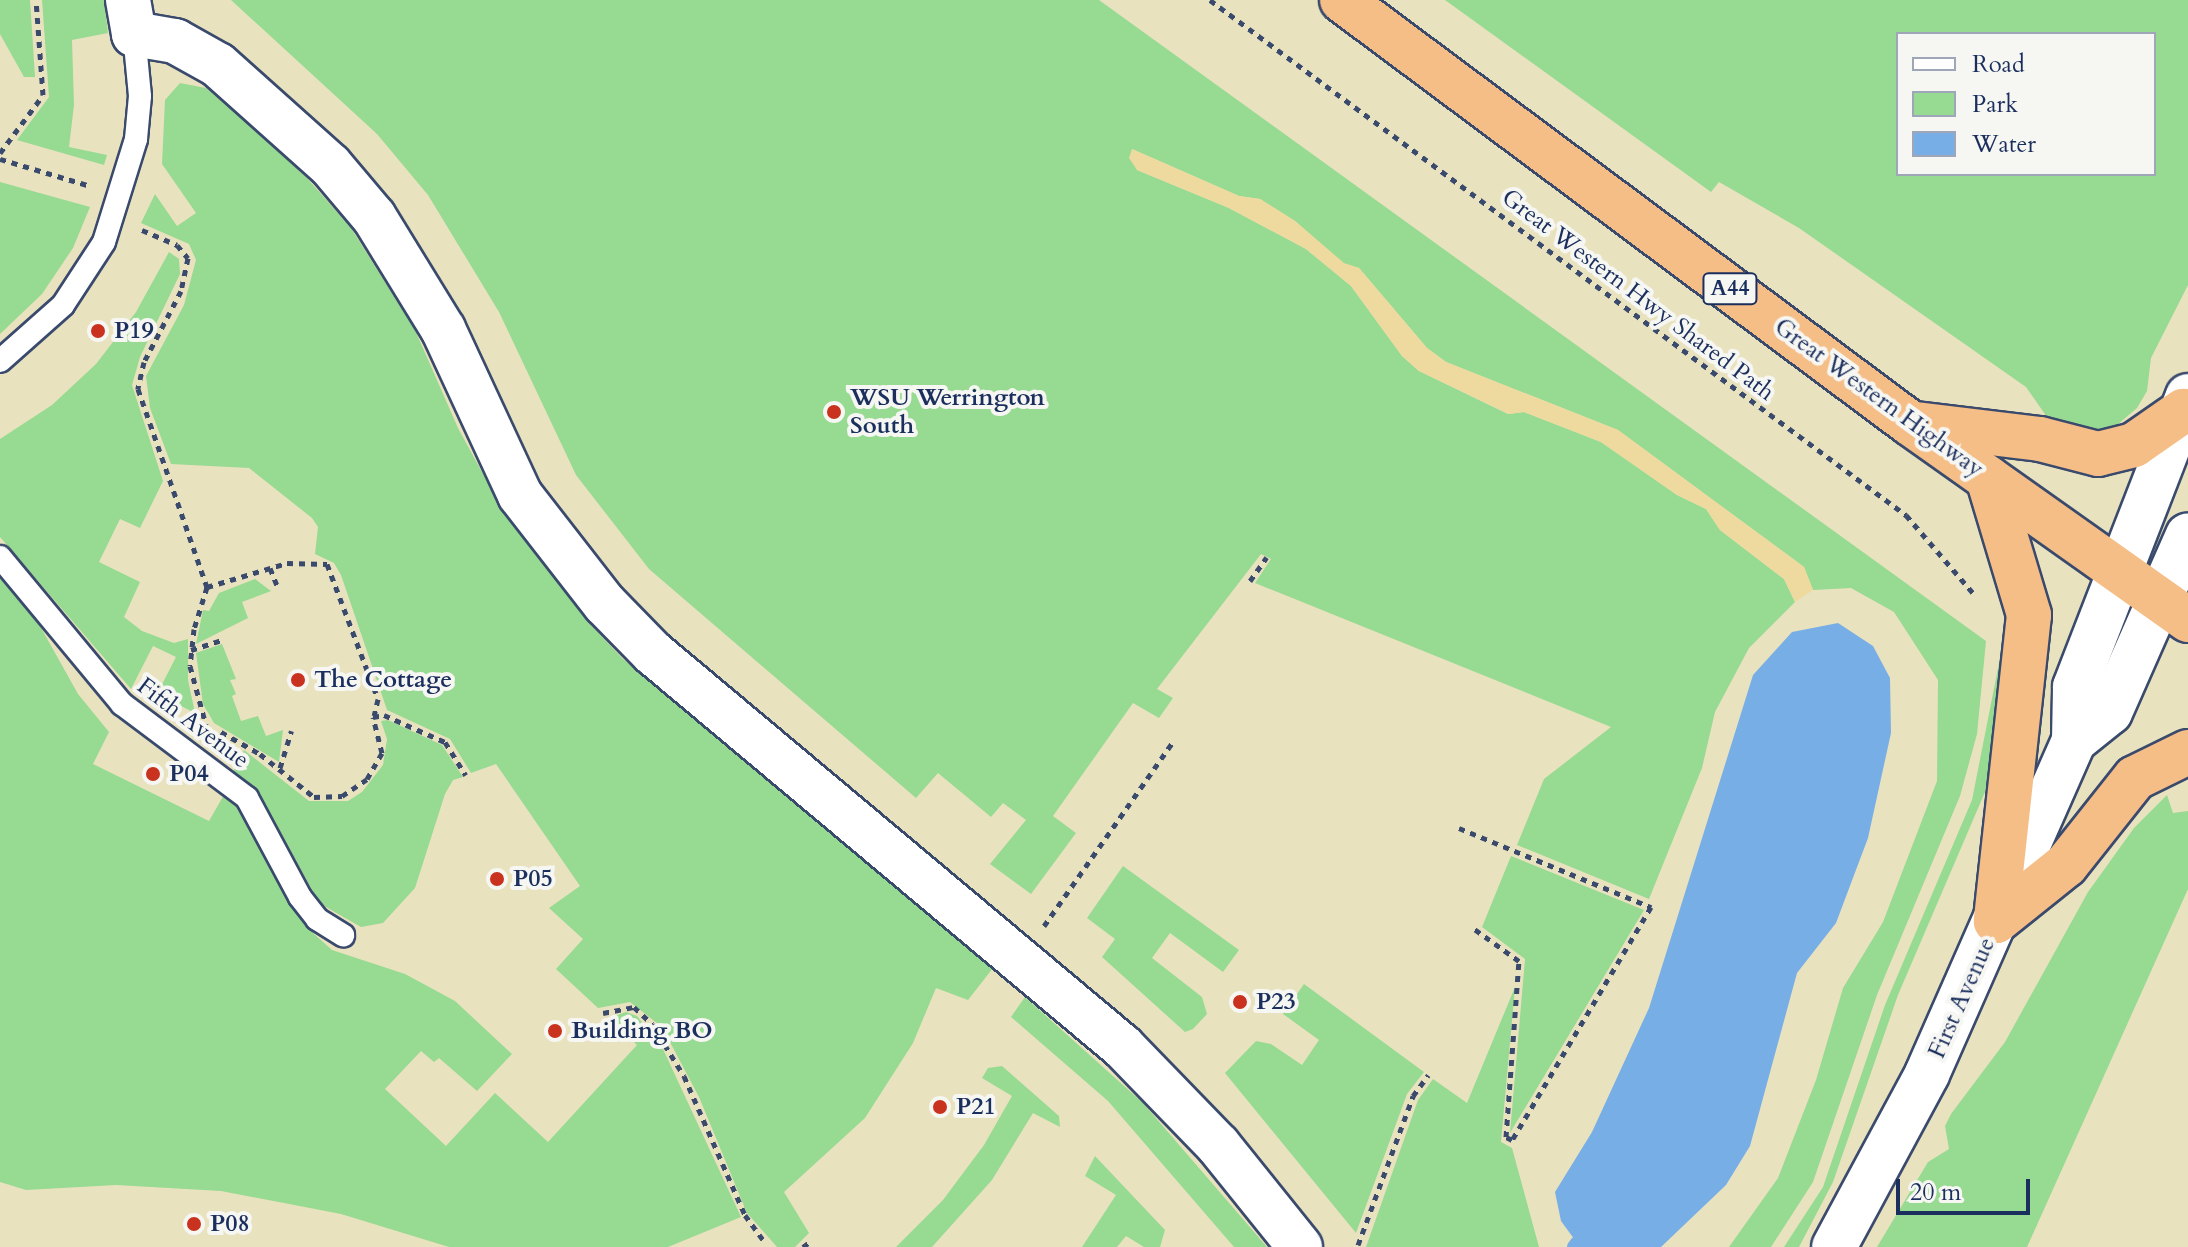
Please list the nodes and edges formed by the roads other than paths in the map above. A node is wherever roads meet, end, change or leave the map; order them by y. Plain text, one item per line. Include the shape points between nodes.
1 (1342, 0) edge
2 (131, 17) edge
3 (0, 361) edge
4 (2186, 404) edge
5 (1910, 423) junction
6 (1988, 478) junction
7 (2188, 535) edge
8 (0, 557) edge
9 (2119, 574) junction
10 (2174, 611) edge
11 (2074, 741) junction
12 (2188, 752) edge
13 (1996, 921) junction
14 (343, 935) dead end
15 (1300, 1247) edge
16 (1834, 1247) edge

1 - 5 highway, Great Western Highway / A44
2 - 3 lane via 140,96 136,139 104,242 63,305
2 - 15 street via 218,65 330,165 374,217 443,329 520,495 605,604 653,653 1123,1047 1218,1145
4 - 5 highway via 2134,445 2098,454 2040,439
4 - 9 street, First Avenue
5 - 6 highway, Great Western Highway / A44
6 - 9 highway, Great Western Highway / A44
6 - 13 highway via 2029,615
7 - 10 street, First Avenue
8 - 14 lane, Fifth Avenue via 122,704 247,798 300,897 317,919
9 - 10 highway, Great Western Highway / A44
9 - 11 street, First Avenue via 2075,687
10 - 11 street, First Avenue via 2110,712
11 - 13 street, First Avenue
12 - 13 highway via 2135,778 2066,865
13 - 16 street, First Avenue via 1882,1167

